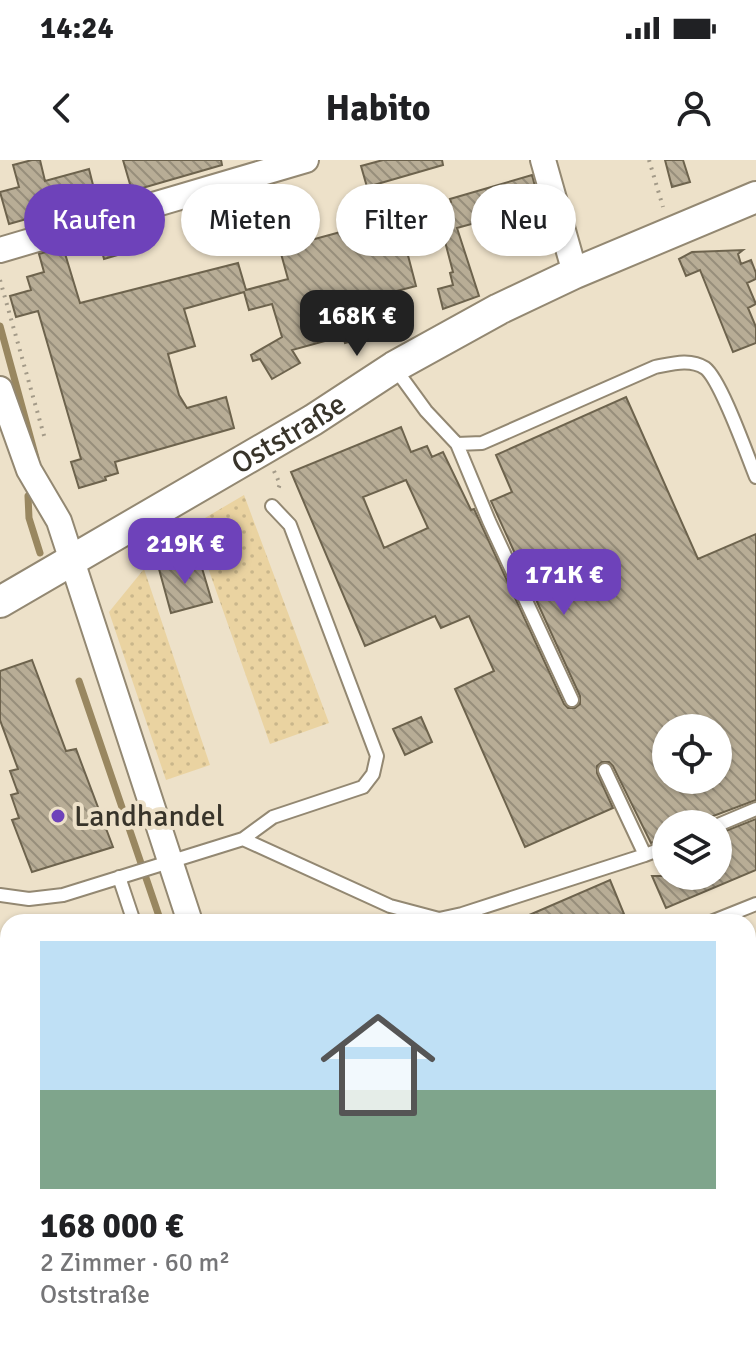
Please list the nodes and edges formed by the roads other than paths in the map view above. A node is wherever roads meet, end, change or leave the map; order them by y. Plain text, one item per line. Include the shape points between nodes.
1 (306, 160) edge
2 (543, 160) edge
3 (756, 197) edge
4 (0, 250) edge
5 (575, 273) junction
6 (394, 367) junction
7 (0, 389) edge
8 (457, 444) junction
9 (756, 477) edge
10 (272, 506) road end
11 (73, 562) junction
12 (0, 602) edge
13 (572, 700) dead end
14 (605, 770) dead end
15 (756, 809) edge
16 (732, 819) edge
17 (243, 839) junction
18 (652, 852) edge
19 (645, 855) junction
20 (160, 863) junction
21 (119, 877) junction
22 (0, 895) edge
23 (756, 904) edge
24 (131, 914) edge
25 (186, 914) edge
26 (420, 914) edge
27 (462, 914) edge
28 (731, 914) edge

1 - 4 street
2 - 5 street
3 - 5 street, Oststraße
5 - 6 street, Oststraße
6 - 8 lane
6 - 11 street, Oststraße
7 - 11 street via 29,470 59,521
8 - 9 lane via 482,443 655,367 681,361 704,367 715,382
8 - 13 lane
10 - 17 lane via 290,525 377,756 363,787 273,817
11 - 12 street, Oststraße
11 - 20 street
14 - 19 lane
15 - 16 lane
17 - 20 lane
17 - 26 lane via 390,906
18 - 19 lane
19 - 27 lane
20 - 21 lane
20 - 25 street
21 - 22 lane via 63,895
21 - 24 lane
23 - 28 lane

